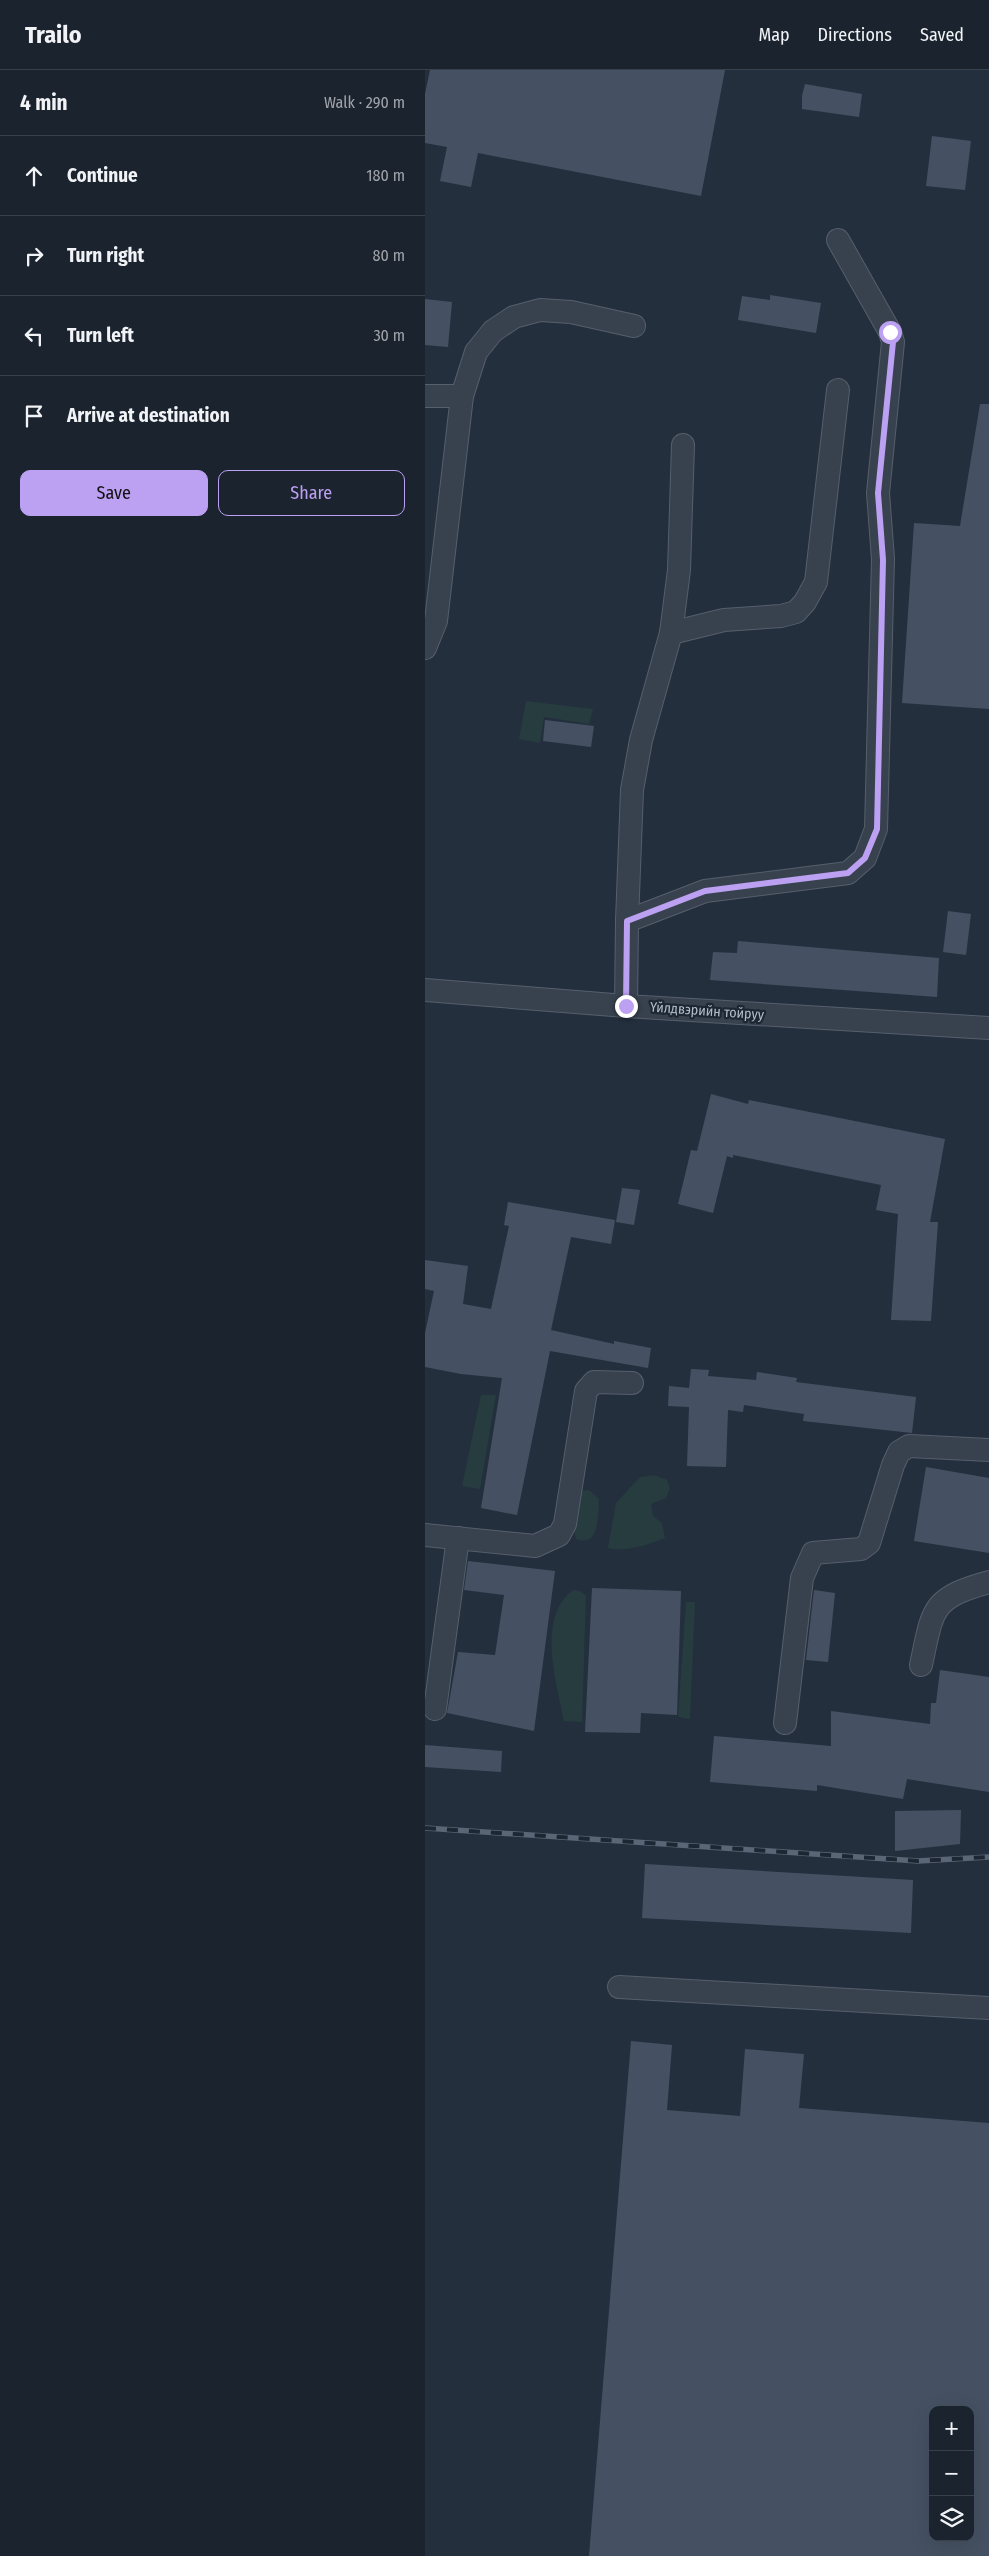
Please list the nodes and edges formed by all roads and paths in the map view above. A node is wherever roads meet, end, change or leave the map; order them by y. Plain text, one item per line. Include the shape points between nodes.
1 (838, 240) dead end
2 (634, 326) dead end
3 (838, 390) dead end
4 (425, 396) edge
5 (463, 396) junction
6 (683, 445) dead end
7 (671, 633) junction
8 (425, 648) edge
9 (627, 921) junction
10 (425, 990) edge
11 (626, 1006) junction
12 (989, 1028) edge
13 (632, 1382) dead end
14 (989, 1450) edge
15 (425, 1535) edge
16 (458, 1538) junction
17 (989, 1582) edge
18 (921, 1665) dead end
19 (435, 1709) dead end
20 (785, 1724) dead end
21 (619, 1987) dead end
22 (989, 2008) edge

1 - 9 lane via 893,342 878,493 883,560 877,829 865,858 848,873 705,891
2 - 5 lane via 571,312 540,310 514,317 493,331 476,352
3 - 7 lane via 816,582 805,602 796,612 781,616 724,620
4 - 5 lane
5 - 8 lane via 436,621
6 - 7 lane via 679,570
7 - 9 lane via 641,740 632,790
9 - 11 lane
10 - 11 lane, Үйлдвэрийн тойруу
11 - 12 lane, Үйлдвэрийн тойруу
13 - 16 lane via 594,1382 586,1391 565,1524 559,1535 535,1546
14 - 20 lane via 909,1446 899,1452 893,1464 869,1543 861,1549 813,1553 802,1578
15 - 16 lane
16 - 19 lane
17 - 18 lane via 961,1590 942,1602 932,1616
21 - 22 lane

